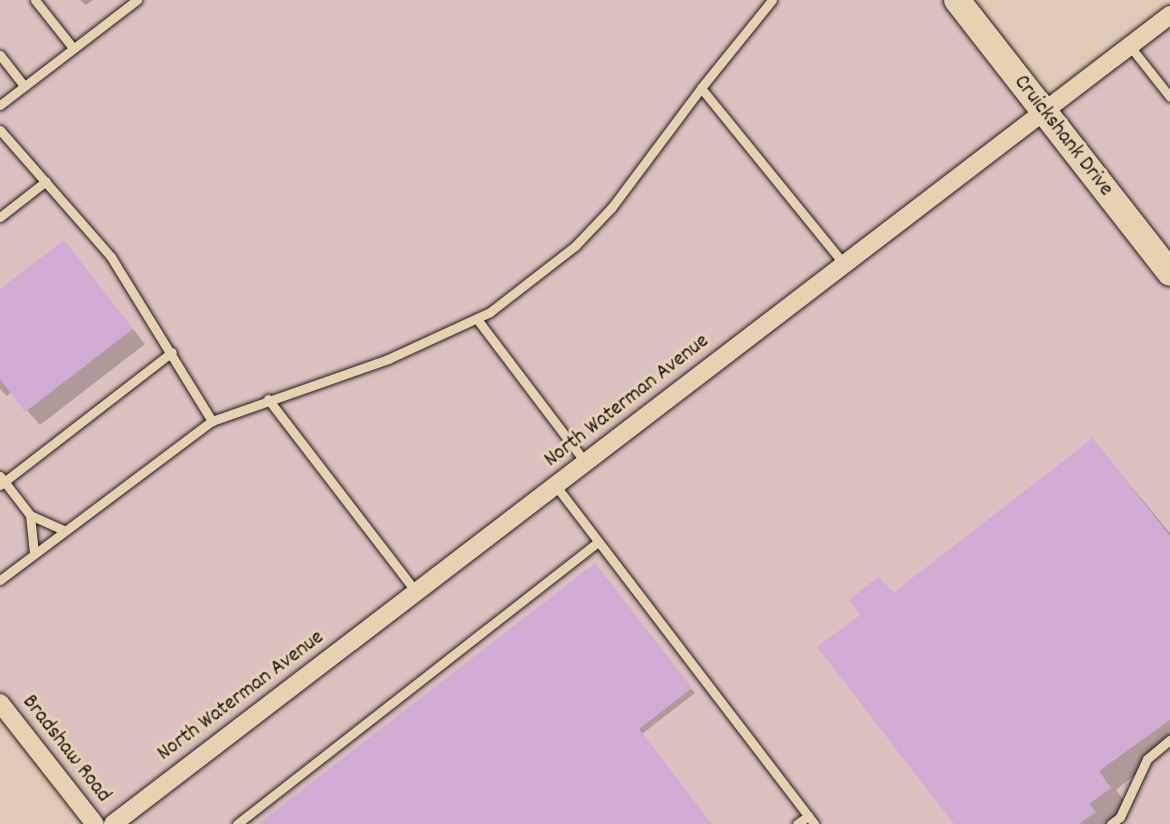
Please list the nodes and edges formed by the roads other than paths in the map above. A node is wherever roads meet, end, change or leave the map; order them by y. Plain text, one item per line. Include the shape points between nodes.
1 (35, 0) edge
2 (137, 0) edge
3 (772, 0) edge
4 (957, 0) edge
5 (1170, 15) edge
6 (1129, 45) junction
7 (73, 48) junction
8 (0, 56) edge
9 (24, 86) junction
10 (701, 88) junction
11 (1170, 97) edge
12 (0, 105) edge
13 (1042, 110) junction
14 (0, 130) edge
15 (46, 181) junction
16 (0, 217) edge
17 (843, 263) junction
18 (1170, 273) edge
19 (477, 319) junction
20 (172, 352) junction
21 (267, 399) junction
22 (212, 422) junction
23 (585, 463) junction
24 (2, 481) edge
25 (556, 486) junction
26 (30, 515) junction
27 (64, 530) junction
28 (598, 542) junction
29 (34, 553) junction
30 (0, 580) edge
31 (416, 592) junction
32 (0, 704) edge
33 (1170, 740) edge
34 (808, 816) junction
35 (95, 824) edge
36 (114, 824) edge
37 (237, 824) edge
38 (797, 824) edge
39 (814, 824) edge
40 (1111, 824) edge

1 - 7 lane
2 - 7 lane
3 - 10 lane
4 - 13 street, Cruickshank Drive
5 - 6 street, North Waterman Avenue
6 - 11 lane
6 - 13 street, North Waterman Avenue
7 - 9 lane
8 - 9 lane
9 - 12 lane
10 - 17 lane
10 - 19 lane via 612,207 575,246
13 - 17 street, North Waterman Avenue
13 - 18 street, Cruickshank Drive
14 - 15 lane
15 - 16 lane
15 - 20 lane via 111,257
17 - 23 street, North Waterman Avenue
19 - 21 lane via 388,358
19 - 23 lane
20 - 22 lane
20 - 24 lane
21 - 22 lane
21 - 31 lane
22 - 27 lane
23 - 25 street, North Waterman Avenue
24 - 26 lane
25 - 28 lane
25 - 31 street, North Waterman Avenue
26 - 27 lane
26 - 29 lane
27 - 29 lane
28 - 34 lane
28 - 37 lane
29 - 30 lane
31 - 36 street, North Waterman Avenue
32 - 35 street, Bradshaw Road
33 - 40 lane via 1147,759 1120,817
34 - 38 lane
34 - 39 lane

